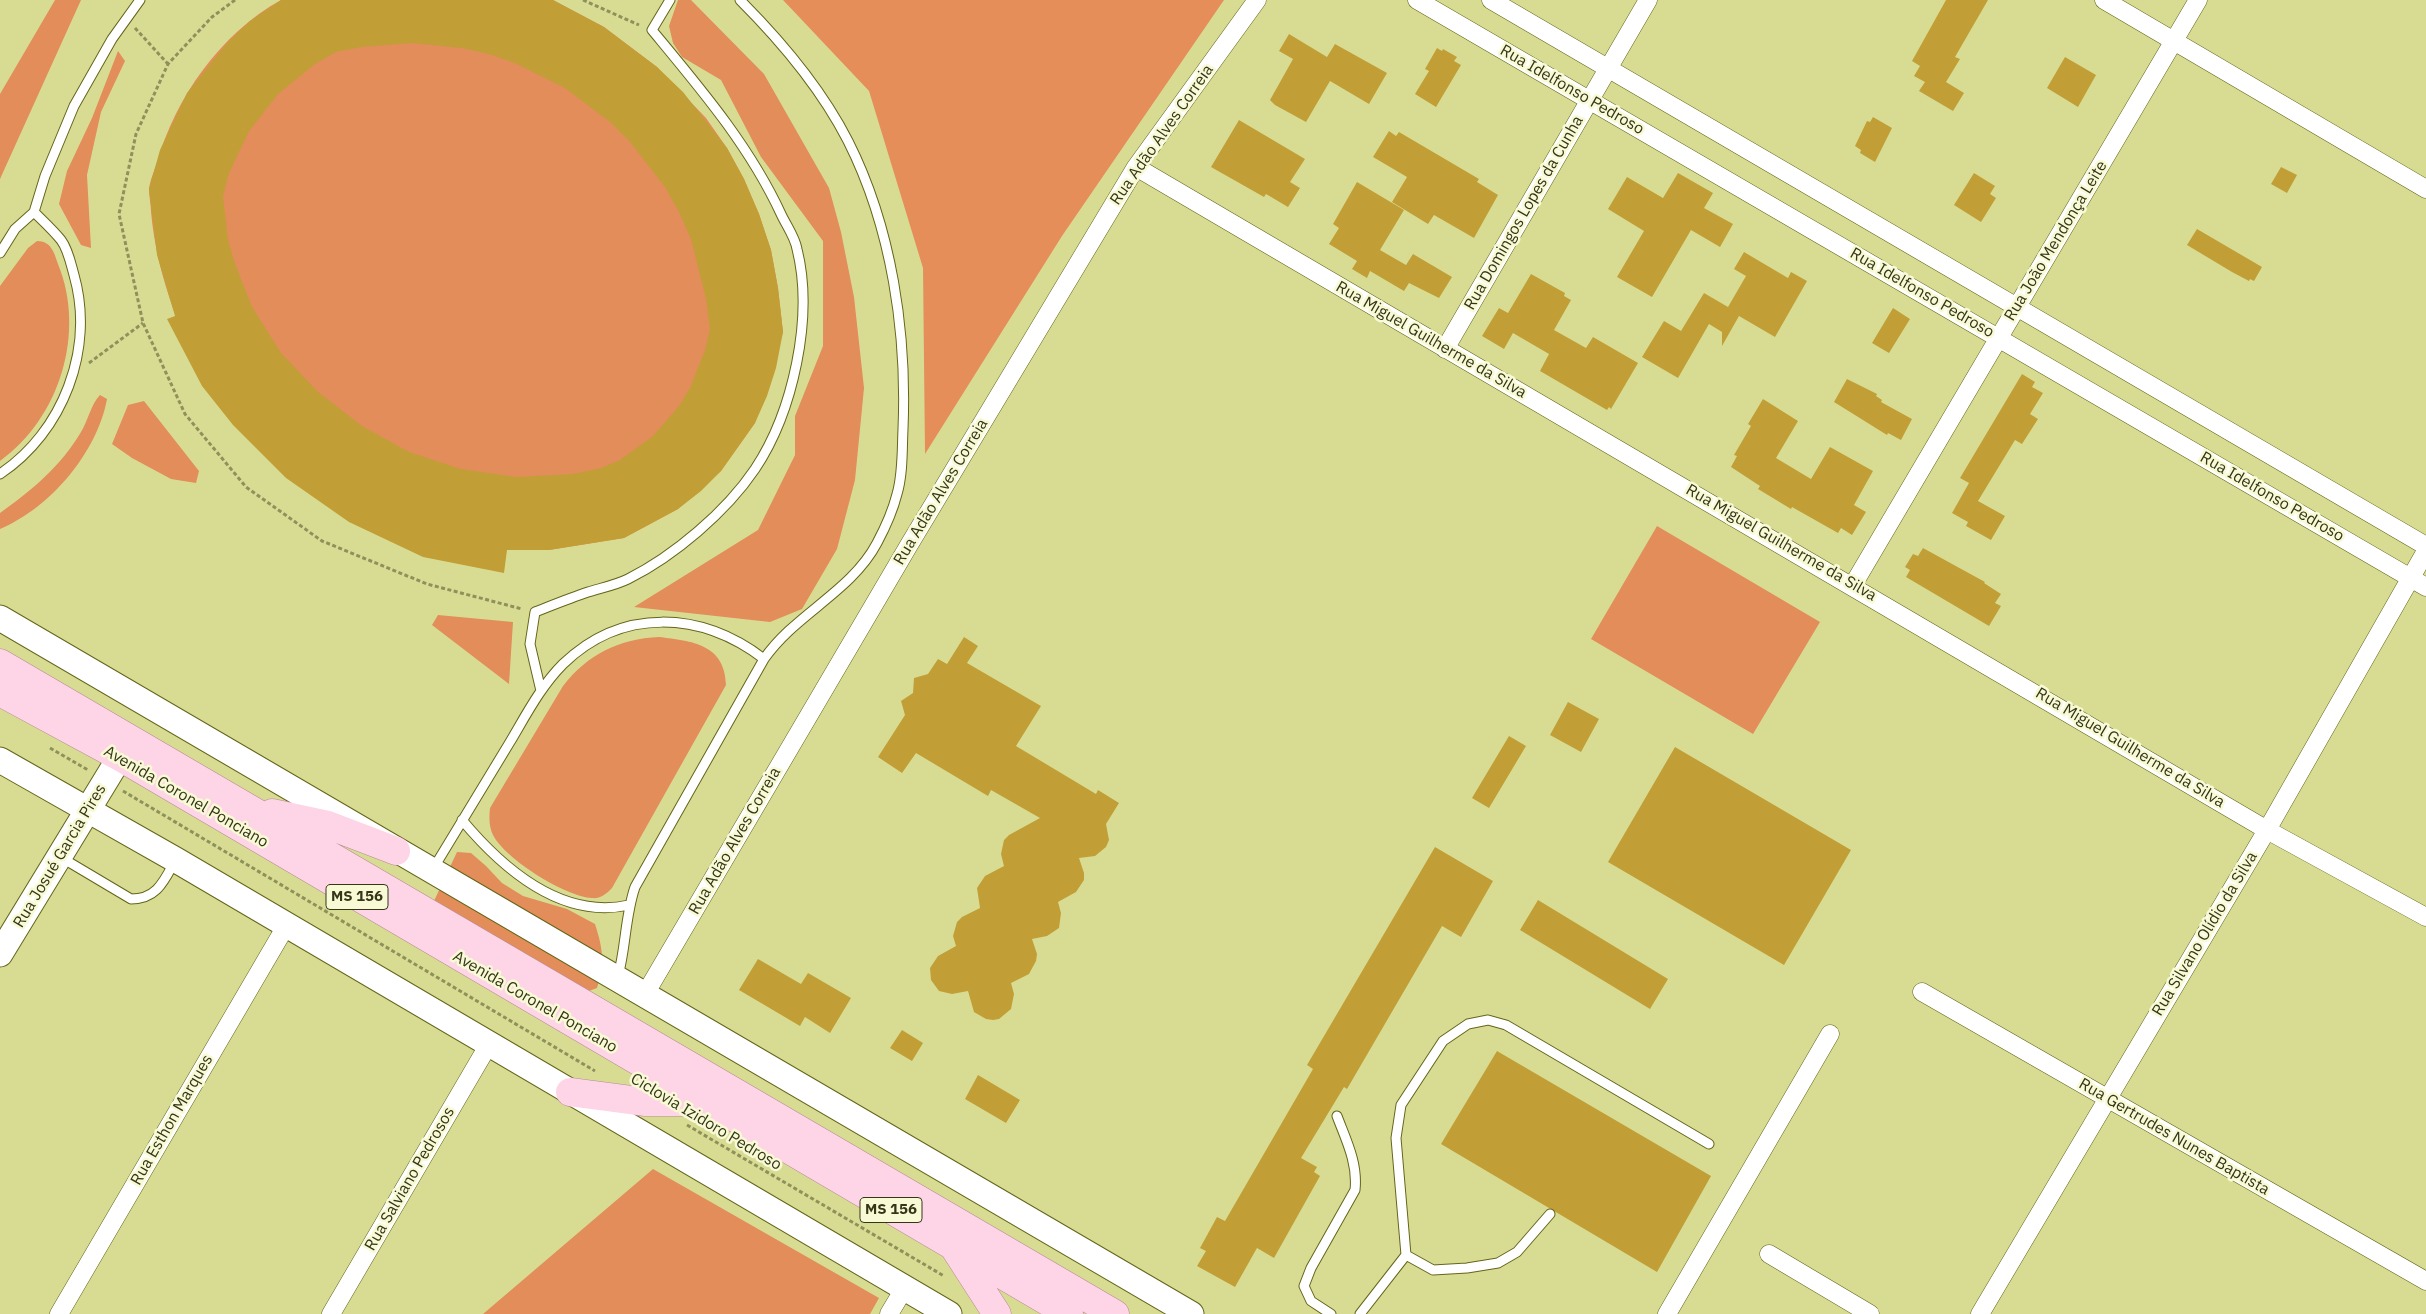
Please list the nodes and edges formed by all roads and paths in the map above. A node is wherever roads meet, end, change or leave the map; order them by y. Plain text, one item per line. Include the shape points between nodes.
1 (140, 0) edge
2 (236, 0) edge
3 (583, 0) edge
4 (670, 0) edge
5 (740, 0) edge
6 (1257, 0) edge
7 (1418, 0) edge
8 (1491, 0) edge
9 (1648, 0) edge
10 (2104, 0) edge
11 (2198, 0) edge
12 (126, 18) junction
13 (652, 30) junction
14 (2175, 42) junction
15 (168, 64) junction
16 (1608, 69) junction
17 (1590, 100) junction
18 (1136, 167) junction
19 (2426, 189) edge
20 (34, 212) junction
21 (0, 253) edge
22 (2017, 307) junction
23 (144, 323) junction
24 (1998, 337) junction
25 (1446, 349) junction
26 (73, 375) junction
27 (0, 474) edge
28 (2426, 546) edge
29 (2426, 551) edge
30 (2411, 578) junction
31 (1853, 585) junction
32 (2426, 587) edge
33 (535, 612) junction
34 (0, 618) edge
35 (764, 659) junction
36 (0, 663) edge
37 (541, 691) junction
38 (0, 692) edge
39 (49, 748) dead end
40 (120, 757) junction
41 (0, 760) edge
42 (106, 780) junction
43 (249, 808) junction
44 (87, 811) junction
45 (462, 820) junction
46 (2267, 830) junction
47 (396, 851) junction
48 (59, 857) junction
49 (176, 860) junction
50 (431, 872) junction
51 (629, 905) junction
52 (2426, 917) edge
53 (286, 926) junction
54 (0, 954) edge
55 (616, 980) junction
56 (1922, 992) dead end
57 (644, 996) junction
58 (1830, 1034) dead end
59 (489, 1044) junction
60 (596, 1072) dead end
61 (570, 1092) junction
62 (2106, 1098) junction
63 (706, 1102) junction
64 (1337, 1116) dead end
65 (680, 1122) dead end
66 (1709, 1144) dead end
67 (1550, 1214) dead end
68 (952, 1246) junction
69 (1769, 1254) dead end
70 (1406, 1255) junction
71 (952, 1281) dead end
72 (2426, 1281) edge
73 (904, 1289) junction
74 (59, 1314) edge
75 (332, 1314) edge
76 (889, 1314) edge
77 (949, 1314) edge
78 (997, 1314) edge
79 (1070, 1314) edge
80 (1115, 1314) edge
81 (1190, 1314) edge
82 (1331, 1314) edge
83 (1360, 1314) edge
84 (1667, 1314) edge
85 (1870, 1314) edge
86 (1980, 1314) edge

1 - 12 lane
2 - 15 path via 212,18
3 - 13 path
4 - 13 lane
5 - 35 lane via 788,51 848,142 866,184 885,245 900,323 904,365 898,493 886,526 869,558 781,636
6 - 18 street, Rua Adão Alves Correia
7 - 17 street, Rua Idelfonso Pedroso
8 - 16 street
9 - 16 street, Rua Domingos Lopes da Cunha
10 - 14 street
11 - 14 street, Rua João Mendonça Leite
12 - 15 path
12 - 20 lane via 91,72 74,106
13 - 33 lane via 706,95 743,146 773,196 797,248 803,302 800,342 777,429 755,470 716,515 671,552 628,579
14 - 19 street
14 - 22 street, Rua João Mendonça Leite
15 - 23 path via 136,134 119,214
16 - 17 street, Rua Domingos Lopes da Cunha
16 - 22 street
17 - 24 street, Rua Idelfonso Pedroso
17 - 25 street, Rua Domingos Lopes da Cunha
18 - 25 street, Rua Miguel Guilherme da Silva
18 - 57 street, Rua Adão Alves Correia via 908,545
20 - 21 lane via 15,229
20 - 26 lane via 61,240 77,283 80,329
22 - 24 street, Rua João Mendonça Leite
22 - 28 street
23 - 26 path
23 - 33 path via 185,414 246,487 322,540 427,584
24 - 30 street, Rua Idelfonso Pedroso
24 - 31 street, Rua João Mendonça Leite
25 - 31 street, Rua Miguel Guilherme da Silva
26 - 27 lane via 58,410 41,436
29 - 30 street, Rua Silvano Olídio da Silva
30 - 32 street, Rua Idelfonso Pedroso
30 - 46 street, Rua Silvano Olídio da Silva
31 - 46 street, Rua Miguel Guilherme da Silva
33 - 37 lane via 530,644
34 - 47 main road
35 - 37 lane via 747,646 707,628 647,622 610,633 593,642 564,663
35 - 51 lane via 635,887
36 - 43 main road
37 - 45 lane
38 - 40 main road, Avenida Coronel Ponciano / MS 156
39 - 42 path
40 - 42 main road, Rua Josué Garcia Pires
40 - 63 main road, Avenida Coronel Ponciano / MS 156
41 - 44 main road
42 - 44 main road, Rua Josué Garcia Pires
42 - 60 path
43 - 47 main road via 328,825
43 - 80 main road
44 - 48 main road, Rua Josué Garcia Pires
44 - 49 main road
45 - 50 lane
45 - 51 lane via 515,872 563,901 592,908
46 - 52 street, Rua Miguel Guilherme da Silva
46 - 62 street, Rua Silvano Olídio da Silva
47 - 50 main road
48 - 49 lane via 131,900 150,896 160,888
48 - 54 main road, Rua Josué Garcia Pires
49 - 53 main road
50 - 55 main road
51 - 55 lane
53 - 59 main road
53 - 74 street, Rua Esthon Marques
55 - 57 main road
56 - 62 street, Rua Gertrudes Nunes Baptista
57 - 81 main road
58 - 84 street
59 - 61 main road
59 - 75 street, Rua Salviano Pedrosos
61 - 63 main road via 646,1102
61 - 73 main road
62 - 72 street, Rua Gertrudes Nunes Baptista
62 - 86 street, Rua Silvano Olídio da Silva
63 - 68 main road, Avenida Coronel Ponciano / MS 156
64 - 82 lane via 1353,1158 1356,1190 1304,1286 1311,1301
65 - 71 path, Ciclovia Izidoro Pedroso
66 - 70 lane via 1506,1025 1488,1020 1468,1024 1443,1041 1401,1105 1396,1138
67 - 70 lane via 1517,1252 1498,1263 1433,1270
68 - 78 main road
68 - 79 main road, Avenida Coronel Ponciano / MS 156
69 - 85 street
70 - 83 lane
73 - 76 street
73 - 77 main road

